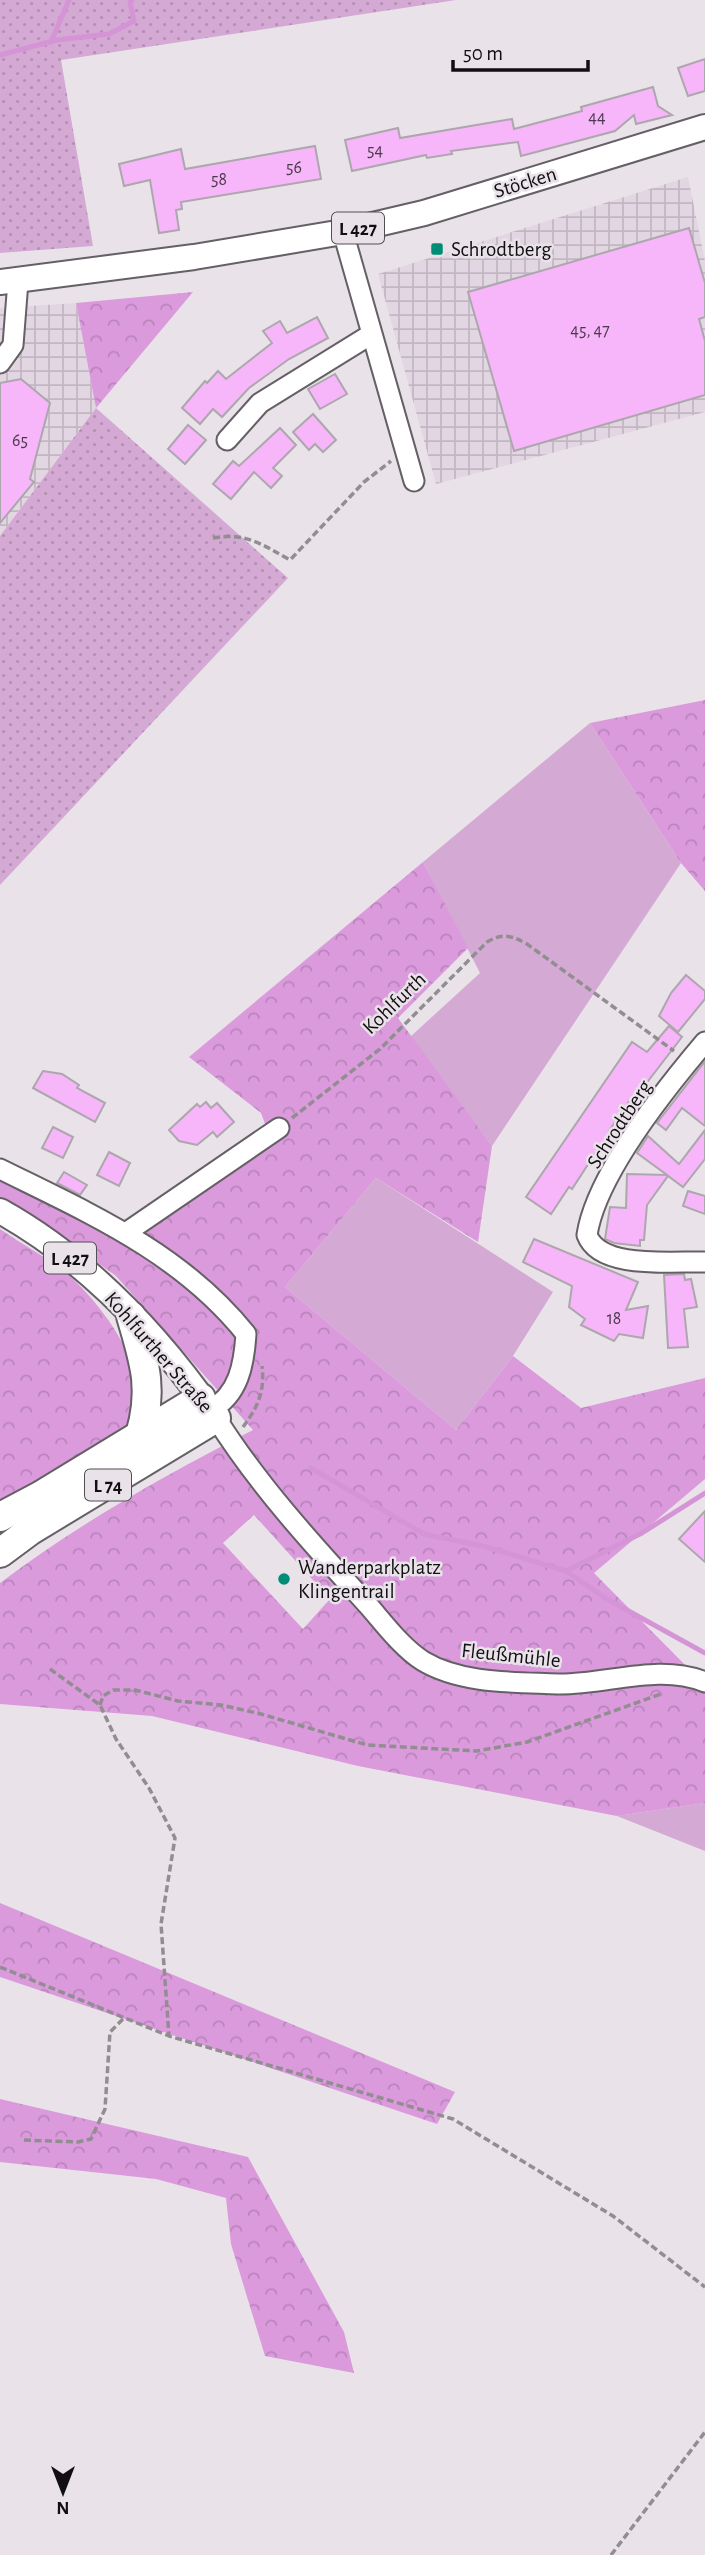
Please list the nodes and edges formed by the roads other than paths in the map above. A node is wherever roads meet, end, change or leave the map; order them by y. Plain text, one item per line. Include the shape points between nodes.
1 (705, 127) edge
2 (343, 232) junction
3 (9, 281) edge
4 (370, 335) junction
5 (0, 363) edge
6 (227, 440) dead end
7 (414, 481) dead end
8 (705, 1042) edge
9 (279, 1128) road end
10 (0, 1169) edge
11 (0, 1211) edge
12 (127, 1232) junction
13 (705, 1262) edge
14 (131, 1316) junction
15 (209, 1409) junction
16 (140, 1435) junction
17 (0, 1517) edge
18 (0, 1553) edge
19 (702, 1681) edge

1 - 2 main road, Stöcken / L 427 via 424,213
2 - 3 main road, Stöcken / L 427
2 - 4 street
3 - 5 street, Stöcken via 13,345
4 - 6 street via 260,403
4 - 7 street
8 - 13 street, Schrodtberg via 618,1160 587,1235 597,1251 611,1257
9 - 12 street
10 - 12 street
11 - 14 main road, Kohlfurther Straße / L 427 via 67,1255
12 - 15 street via 201,1286 246,1334 245,1357 233,1391
14 - 15 main road, Kohlfurther Straße / L 427
14 - 16 highway via 148,1375
15 - 16 highway, L 74
15 - 18 highway, L 74
15 - 19 street, Fleußmühle via 312,1542 422,1660 455,1675 510,1682 583,1684 661,1673
16 - 17 highway, L 74

